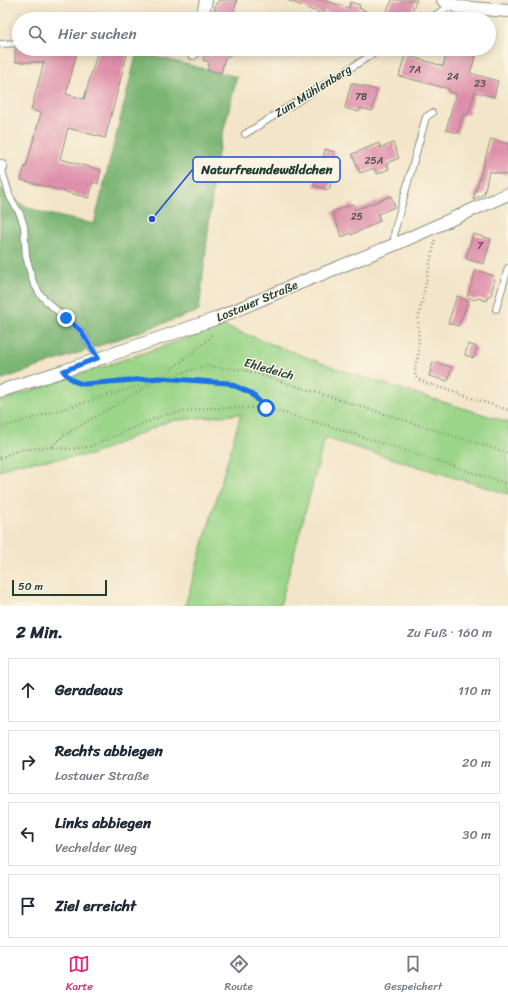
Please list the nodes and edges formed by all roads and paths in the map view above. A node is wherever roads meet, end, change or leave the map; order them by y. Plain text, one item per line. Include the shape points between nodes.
1 (206, 0) edge
2 (447, 2) edge
3 (508, 11) edge
4 (203, 12) edge
5 (436, 12) edge
6 (12, 43) edge
7 (0, 44) edge
8 (369, 56) edge
9 (432, 112) dead end
10 (245, 134) dead end
11 (1, 166) edge
12 (507, 197) edge
13 (438, 225) junction
14 (396, 244) junction
15 (508, 268) edge
16 (496, 308) dead end
17 (215, 319) junction
18 (98, 358) junction
19 (63, 371) junction
20 (160, 378) junction
21 (0, 391) edge
22 (266, 408) junction
23 (508, 410) edge
24 (0, 428) edge
25 (52, 447) junction
26 (508, 453) edge
27 (0, 458) edge
28 (508, 484) edge

1 - 4 street
2 - 3 street via 465,8
2 - 5 lane
6 - 7 lane
8 - 10 lane, Zum Mühlenberg
9 - 14 lane via 426,117 395,229
11 - 18 lane via 10,197 24,226 26,256 33,282 48,303 81,331
12 - 13 street, Lostauer Straße
13 - 14 street, Lostauer Straße
13 - 23 path via 418,320 419,352 415,376 426,383
14 - 17 street, Lostauer Straße
15 - 16 lane
17 - 18 street, Lostauer Straße
17 - 20 path via 209,339
18 - 19 street, Lostauer Straße
19 - 20 path via 72,380 84,384
19 - 21 street, Lostauer Straße
20 - 22 path via 228,383 251,393
20 - 24 path, Ehledeich
20 - 25 path via 63,436
20 - 26 path, Ehledeich via 204,366 245,370
22 - 25 path via 210,408 163,415 89,447
22 - 28 path
25 - 27 path via 18,450

